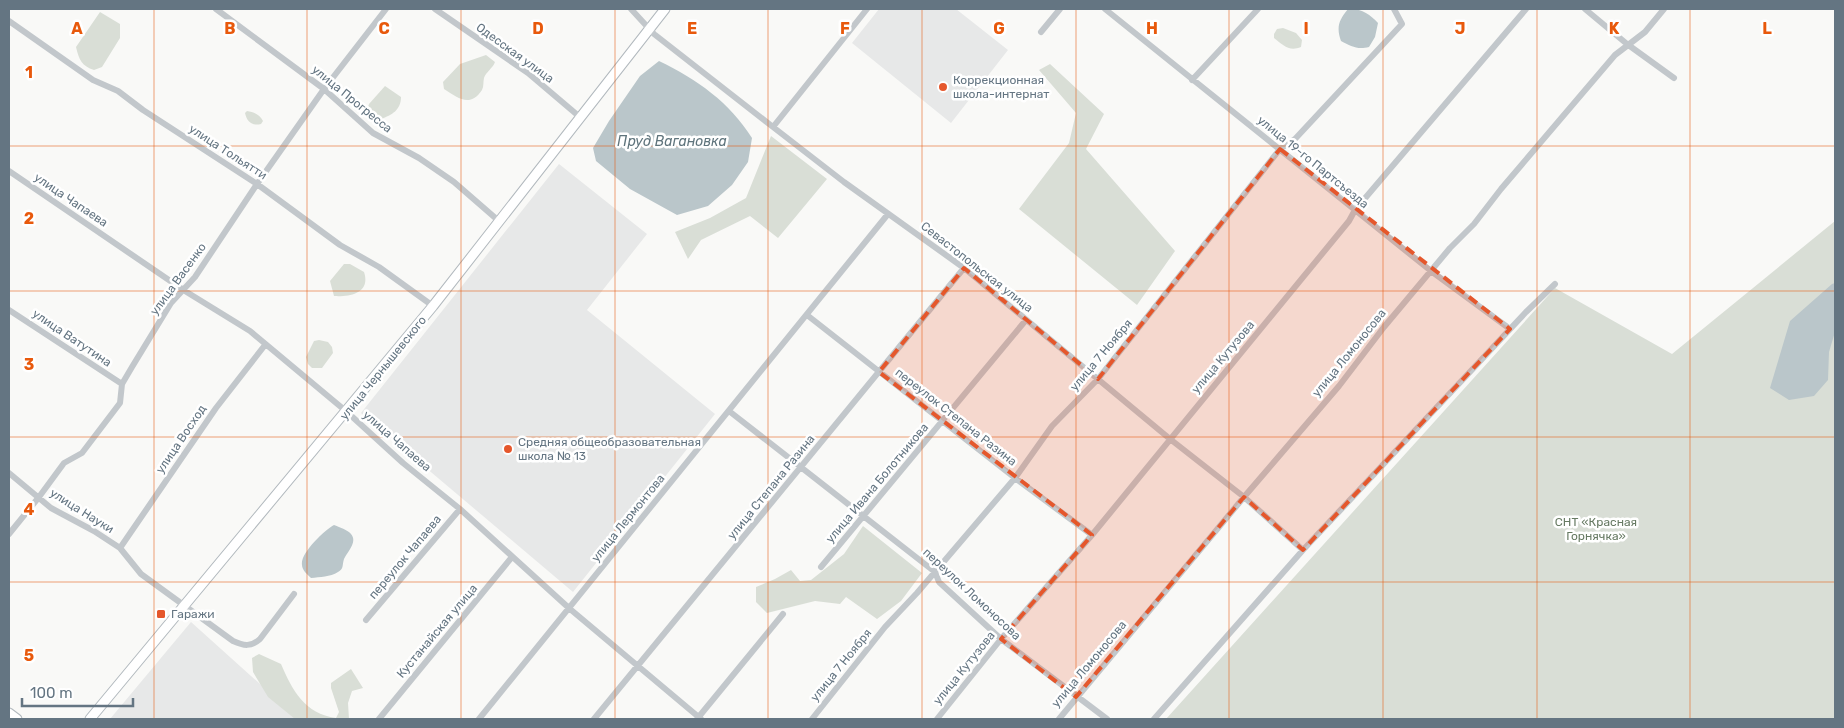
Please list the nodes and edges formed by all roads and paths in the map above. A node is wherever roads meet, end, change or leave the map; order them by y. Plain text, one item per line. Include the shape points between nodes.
1 (216, 9) edge
2 (386, 9) edge
3 (434, 9) edge
4 (631, 9) edge
5 (665, 9) edge
6 (867, 9) edge
7 (1060, 9) edge
8 (1105, 9) edge
9 (1258, 9) edge
10 (1394, 9) edge
11 (1526, 9) edge
12 (1585, 9) edge
13 (1664, 9) edge
14 (9, 21) edge
15 (650, 29) junction
16 (1041, 32) dead end
17 (1628, 44) junction
18 (1674, 78) dead end
19 (1192, 80) junction
20 (324, 89) junction
21 (581, 118) junction
22 (773, 127) junction
23 (1280, 149) junction
24 (9, 171) edge
25 (257, 184) junction
26 (1355, 210) junction
27 (888, 214) junction
28 (500, 222) junction
29 (964, 268) junction
30 (1431, 271) junction
31 (1555, 284) dead end
32 (185, 290) junction
33 (433, 306) junction
34 (9, 310) edge
35 (807, 315) junction
36 (1026, 320) junction
37 (1510, 329) junction
38 (265, 345) junction
39 (879, 372) junction
40 (1098, 379) junction
41 (122, 384) junction
42 (729, 410) junction
43 (347, 412) junction
44 (943, 422) junction
45 (1170, 439) junction
46 (802, 467) junction
47 (9, 473) edge
48 (1015, 478) junction
49 (40, 497) junction
50 (1244, 497) junction
51 (460, 509) junction
52 (864, 516) junction
53 (9, 534) edge
54 (1092, 535) junction
55 (120, 548) junction
56 (1303, 550) junction
57 (512, 557) junction
58 (821, 567) dead end
59 (935, 572) junction
60 (294, 594) dead end
61 (184, 606) junction
62 (570, 609) junction
63 (783, 614) dead end
64 (366, 620) dead end
65 (1001, 639) junction
66 (638, 666) junction
67 (1076, 697) junction
68 (9, 713) edge
69 (16, 719) edge
70 (90, 719) edge
71 (379, 719) edge
72 (479, 719) edge
73 (594, 719) edge
74 (699, 719) edge
75 (812, 719) edge
76 (937, 719) edge
77 (1059, 719) edge
78 (1106, 719) edge
79 (1154, 719) edge

1 - 20 street, улица Прогресса
2 - 20 street, улица Васенко
3 - 21 street, Одесская улица via 528,73
4 - 15 street, Севастопольская улица
5 - 15 street, улица Чернышевского
6 - 22 street
7 - 16 street
8 - 19 street, улица 19-го Партсъезда
9 - 19 street
10 - 23 street, улица 7 Ноября via 1402,24 1295,139
11 - 26 street, улица Кутузова
12 - 17 street
13 - 17 street, улица Ломоносова via 1645,32
14 - 25 street, улица Тольятти via 93,80 118,91
15 - 21 street, улица Чернышевского
15 - 22 street, Севастопольская улица
17 - 18 street
17 - 30 street, улица Ломоносова via 1615,55
19 - 23 street, улица 19-го Партсъезда
20 - 25 street, улица Васенко
20 - 28 street, улица Прогресса via 373,133 447,177
21 - 28 street, улица Чернышевского
22 - 27 street, Севастопольская улица
23 - 26 street, улица 19-го Партсъезда
23 - 40 street, улица 7 Ноября
24 - 32 street, улица Чапаева
25 - 32 street, улица Васенко
25 - 33 street, улица Тольятти via 340,245
26 - 30 street, улица 19-го Партсъезда
26 - 45 street, улица Кутузова via 1349,222
27 - 29 street, Севастопольская улица
27 - 35 street, улица Лермонтова
28 - 33 street, улица Чернышевского
29 - 36 street, Севастопольская улица
29 - 39 street, улица Степана Разина
30 - 37 street, улица 19-го Партсъезда
30 - 50 street, улица Ломоносова
31 - 37 street
32 - 38 street, улица Чапаева via 250,331
32 - 41 street, улица Васенко via 172,303
33 - 43 street, улица Чернышевского
34 - 41 street, улица Ватутина
35 - 39 street, переулок Степана Разина
35 - 42 street, улица Лермонтова
36 - 40 street, Севастопольская улица
36 - 44 street, улица Ивана Болотникова
37 - 56 street
38 - 43 street, улица Чапаева
38 - 55 street, улица Восход via 216,408
39 - 44 street, переулок Степана Разина
39 - 46 street, улица Степана Разина
40 - 45 street, Севастопольская улица
40 - 48 street, улица 7 Ноября via 1052,426
41 - 49 street, улица Васенко via 120,403 82,453 64,463
42 - 46 street, переулок Ломоносова
42 - 62 street, улица Лермонтова
43 - 51 street, улица Чапаева
43 - 61 street, улица Чернышевского
44 - 48 street, переулок Степана Разина
44 - 52 street, улица Ивана Болотникова
45 - 50 street, Севастопольская улица
45 - 54 street, улица Кутузова
46 - 52 street, переулок Ломоносова
46 - 66 street, улица Степана Разина
47 - 49 street, улица Науки
48 - 54 street, переулок Степана Разина
48 - 59 street, улица 7 Ноября
49 - 53 street, улица Васенко
49 - 55 street, улица Науки via 51,508 94,530
50 - 56 street, Севастопольская улица
50 - 67 street, улица Ломоносова
51 - 57 street, улица Чапаева
51 - 64 street, переулок Чапаева
52 - 58 street, улица Ивана Болотникова
52 - 59 street, переулок Ломоносова
54 - 65 street, улица Кутузова
55 - 61 street, улица Науки via 140,574
56 - 79 street
57 - 62 street, улица Чапаева
57 - 71 street, Кустанайская улица
59 - 65 street, переулок Ломоносова via 939,582
59 - 75 street, улица 7 Ноября
60 - 61 street, улица Науки via 260,638 246,646 233,642
61 - 70 street, улица Чернышевского
62 - 66 street, улица Чапаева
62 - 72 street, улица Лермонтова
63 - 74 street
65 - 67 street, переулок Ломоносова
65 - 76 street, улица Кутузова
66 - 73 street, улица Степана Разина
66 - 74 street, улица Чапаева
67 - 77 street, улица Ломоносова
67 - 78 street, переулок Ломоносова
68 - 69 street

